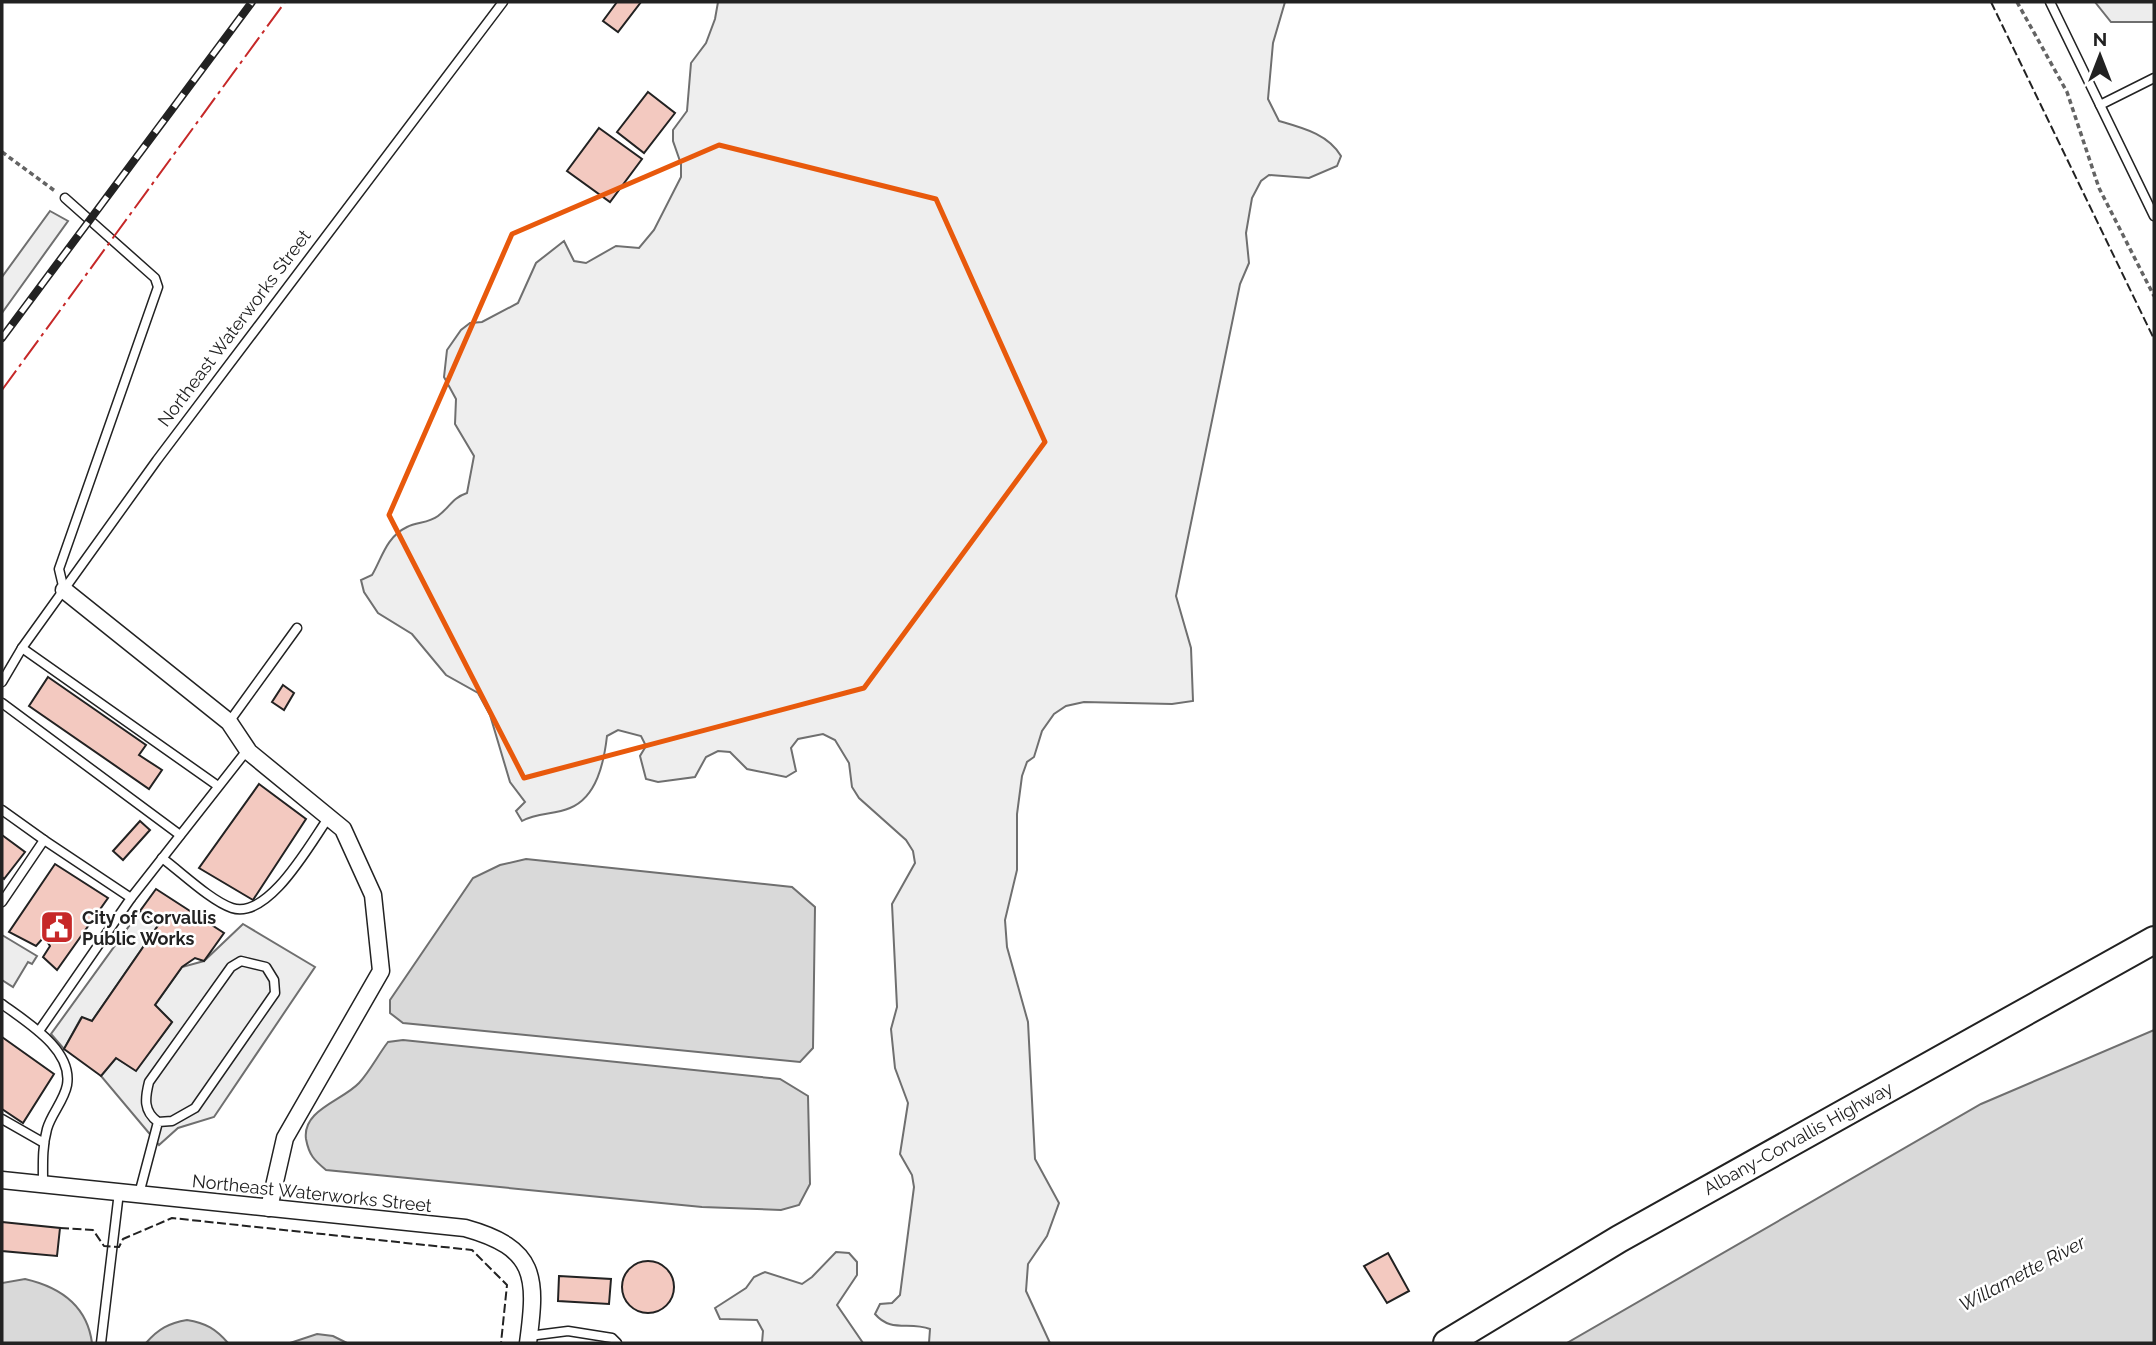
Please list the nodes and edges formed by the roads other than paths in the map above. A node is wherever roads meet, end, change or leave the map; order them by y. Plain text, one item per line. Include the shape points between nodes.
1 (503, 2) edge
2 (2050, 2) edge
3 (2154, 78) edge
4 (2101, 105) junction
5 (65, 198) road end
6 (2154, 216) edge
7 (64, 590) junction
8 (297, 628) dead end
9 (22, 648) junction
10 (2, 682) edge
11 (2, 703) edge
12 (229, 722) junction
13 (248, 749) junction
14 (218, 786) junction
15 (2, 810) edge
16 (329, 817) junction
17 (180, 835) junction
18 (44, 839) junction
19 (162, 858) junction
20 (131, 898) junction
21 (2, 902) edge
22 (2154, 940) edge
23 (2, 1004) edge
24 (39, 1031) junction
25 (158, 1122) junction
26 (4, 1123) edge
27 (44, 1143) junction
28 (2, 1180) edge
29 (43, 1183) junction
30 (119, 1192) junction
31 (139, 1194) junction
32 (270, 1208) junction
33 (528, 1339) edge
34 (101, 1343) edge
35 (617, 1343) edge
36 (1447, 1343) edge

1 - 7 lane, Northeast Waterworks Street
2 - 4 lane
3 - 4 lane
4 - 6 lane
5 - 7 lane via 155,278 158,287 59,569
7 - 9 lane, Northeast Waterworks Street
7 - 12 street
8 - 12 lane
9 - 10 lane, Northeast Waterworks Street
9 - 14 lane
11 - 17 lane
12 - 13 street
13 - 14 lane
13 - 16 street
14 - 17 lane
15 - 18 lane
16 - 19 lane via 272,896 246,909 229,907
16 - 32 street via 343,829 373,895 381,971 285,1138
17 - 19 lane
18 - 20 lane
18 - 21 lane
19 - 20 lane
20 - 24 lane
22 - 36 highway, Albany-Corvallis Highway via 1619,1239
23 - 24 lane
24 - 27 lane via 61,1059 67,1077
25 - 25 lane via 145,1104 149,1082 231,967 241,961 265,967 274,979 275,993 195,1108 172,1121
25 - 31 lane
26 - 27 lane
27 - 29 lane
28 - 29 street, Northeast Waterworks Street
29 - 30 street, Northeast Waterworks Street
30 - 31 street, Northeast Waterworks Street
30 - 34 lane
31 - 32 street, Northeast Waterworks Street
32 - 33 street, Northeast Waterworks Street via 465,1228 494,1236 515,1251 531,1278
33 - 35 lane via 568,1331 612,1338

